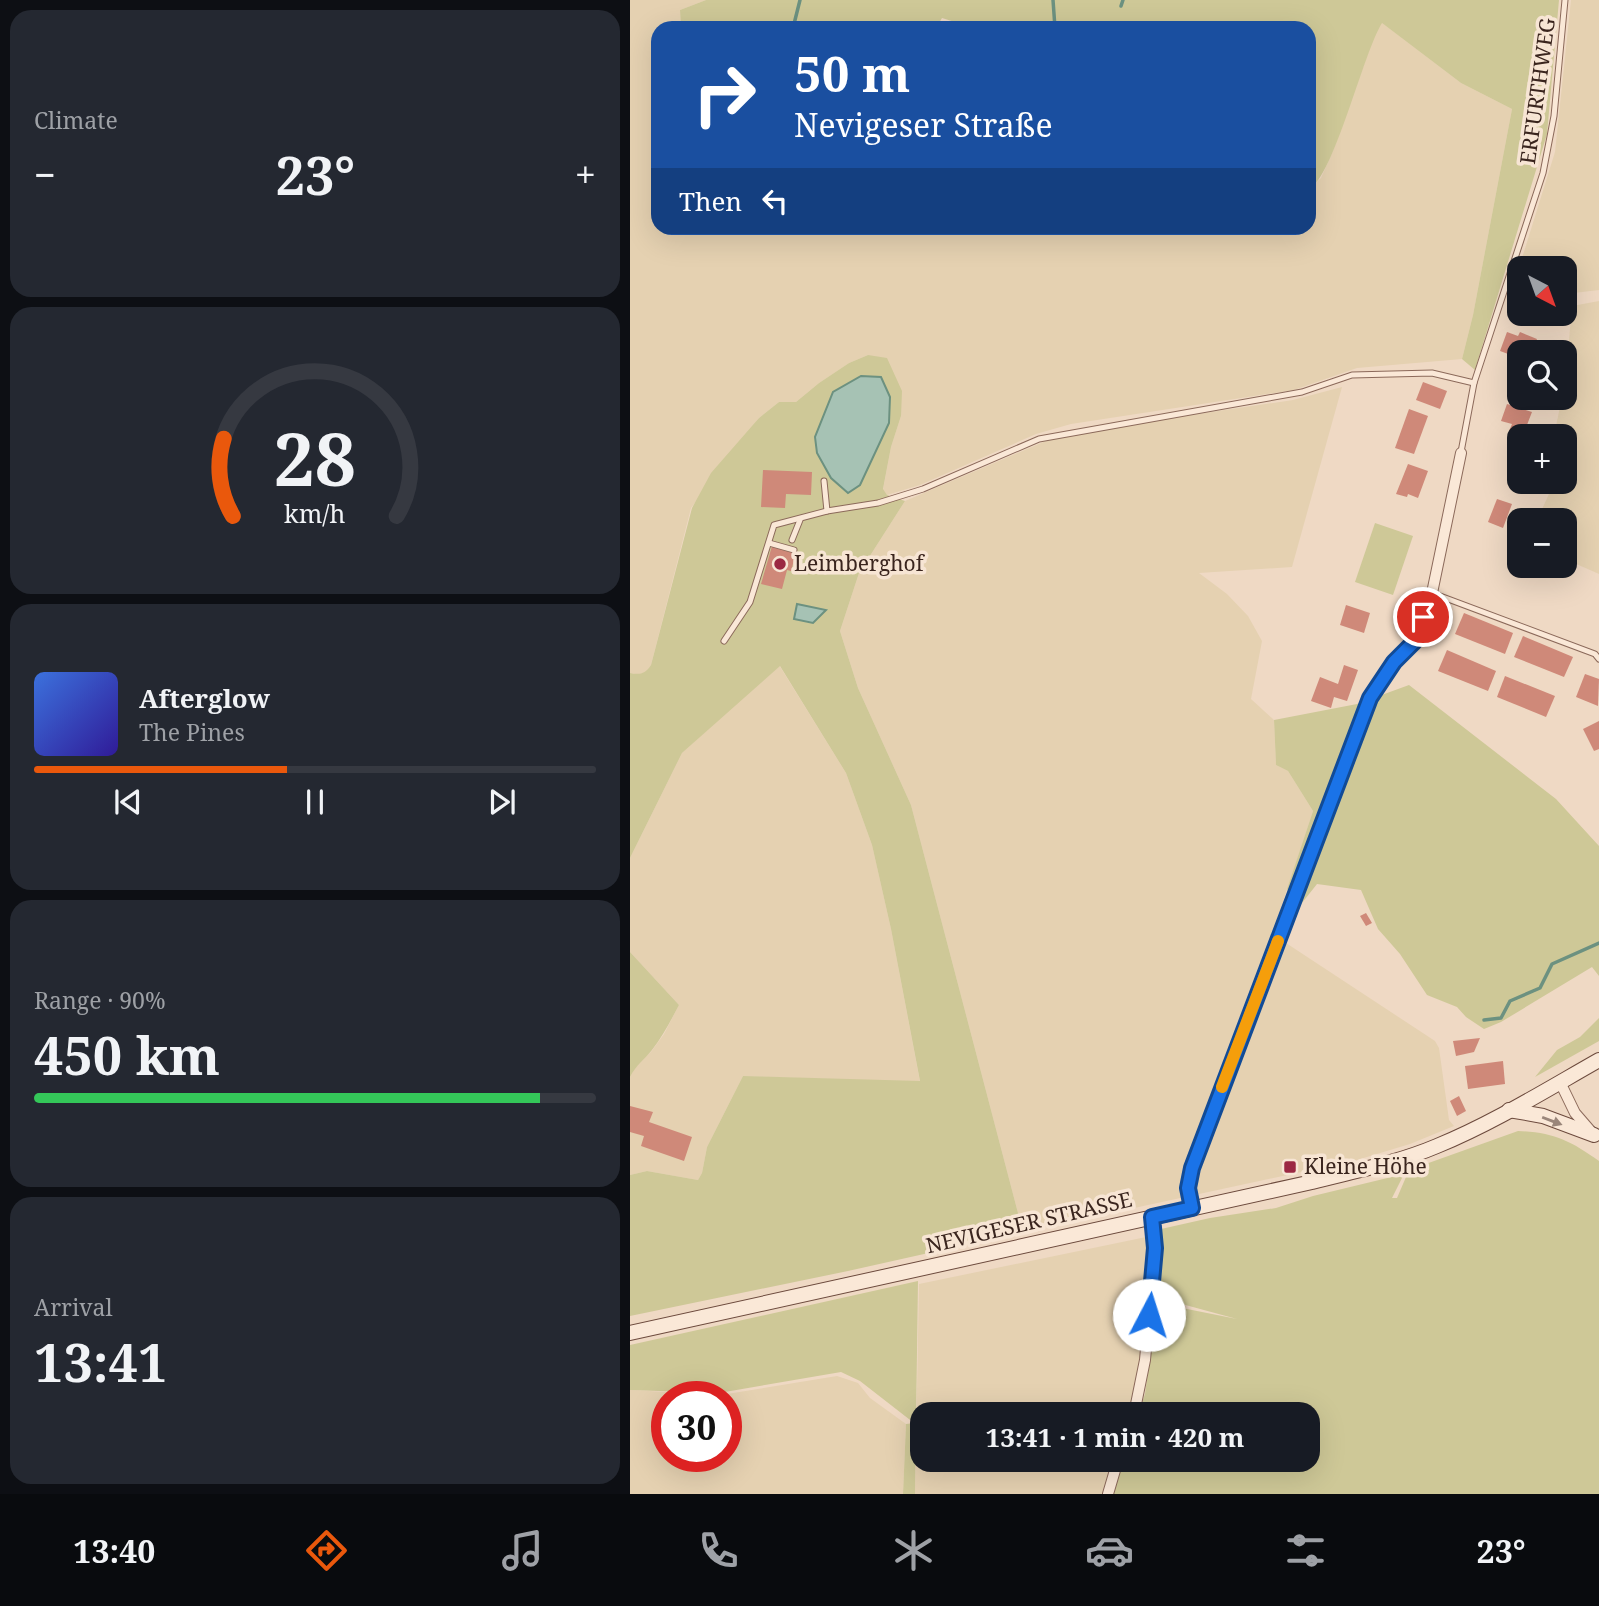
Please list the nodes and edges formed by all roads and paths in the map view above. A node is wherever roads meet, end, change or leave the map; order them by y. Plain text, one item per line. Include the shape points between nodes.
1 (1565, 0) edge
2 (1474, 383) junction
3 (1461, 453) joint
4 (824, 481) dead end
5 (827, 511) junction
6 (800, 520) junction
7 (792, 540) dead end
8 (769, 543) junction
9 (794, 550) dead end
10 (1432, 593) junction
11 (724, 641) dead end
12 (1599, 648) edge
13 (1597, 657) edge
14 (1599, 1060) edge
15 (1560, 1082) junction
16 (1509, 1110) junction
17 (1597, 1137) edge
18 (1192, 1208) junction
19 (1152, 1217) junction
20 (630, 1333) edge
21 (1136, 1402) edge
22 (1114, 1472) edge
23 (1108, 1494) edge

1 - 2 lane, ERFURTHWEG via 1554,116 1543,173
2 - 3 lane, ERFURTHWEG
2 - 5 lane via 1432,373 1352,375 1303,392 1039,439 923,489 878,503
3 - 10 street
4 - 5 lane
5 - 6 lane
6 - 7 lane
6 - 8 lane via 774,525
8 - 9 lane
8 - 11 lane via 750,602
10 - 13 lane
10 - 18 street via 1414,642 1370,698 1192,1168 1188,1188
12 - 13 lane
14 - 15 main road, NEVIGESER STRASSE
15 - 16 main road, NEVIGESER STRASSE
15 - 17 street via 1575,1114
16 -> 17 main road via 1543,1116
16 - 18 main road, NEVIGESER STRASSE via 1400,1159
18 - 19 main road, NEVIGESER STRASSE
19 - 20 main road, NEVIGESER STRASSE
19 - 21 street via 1155,1248
22 - 23 street

